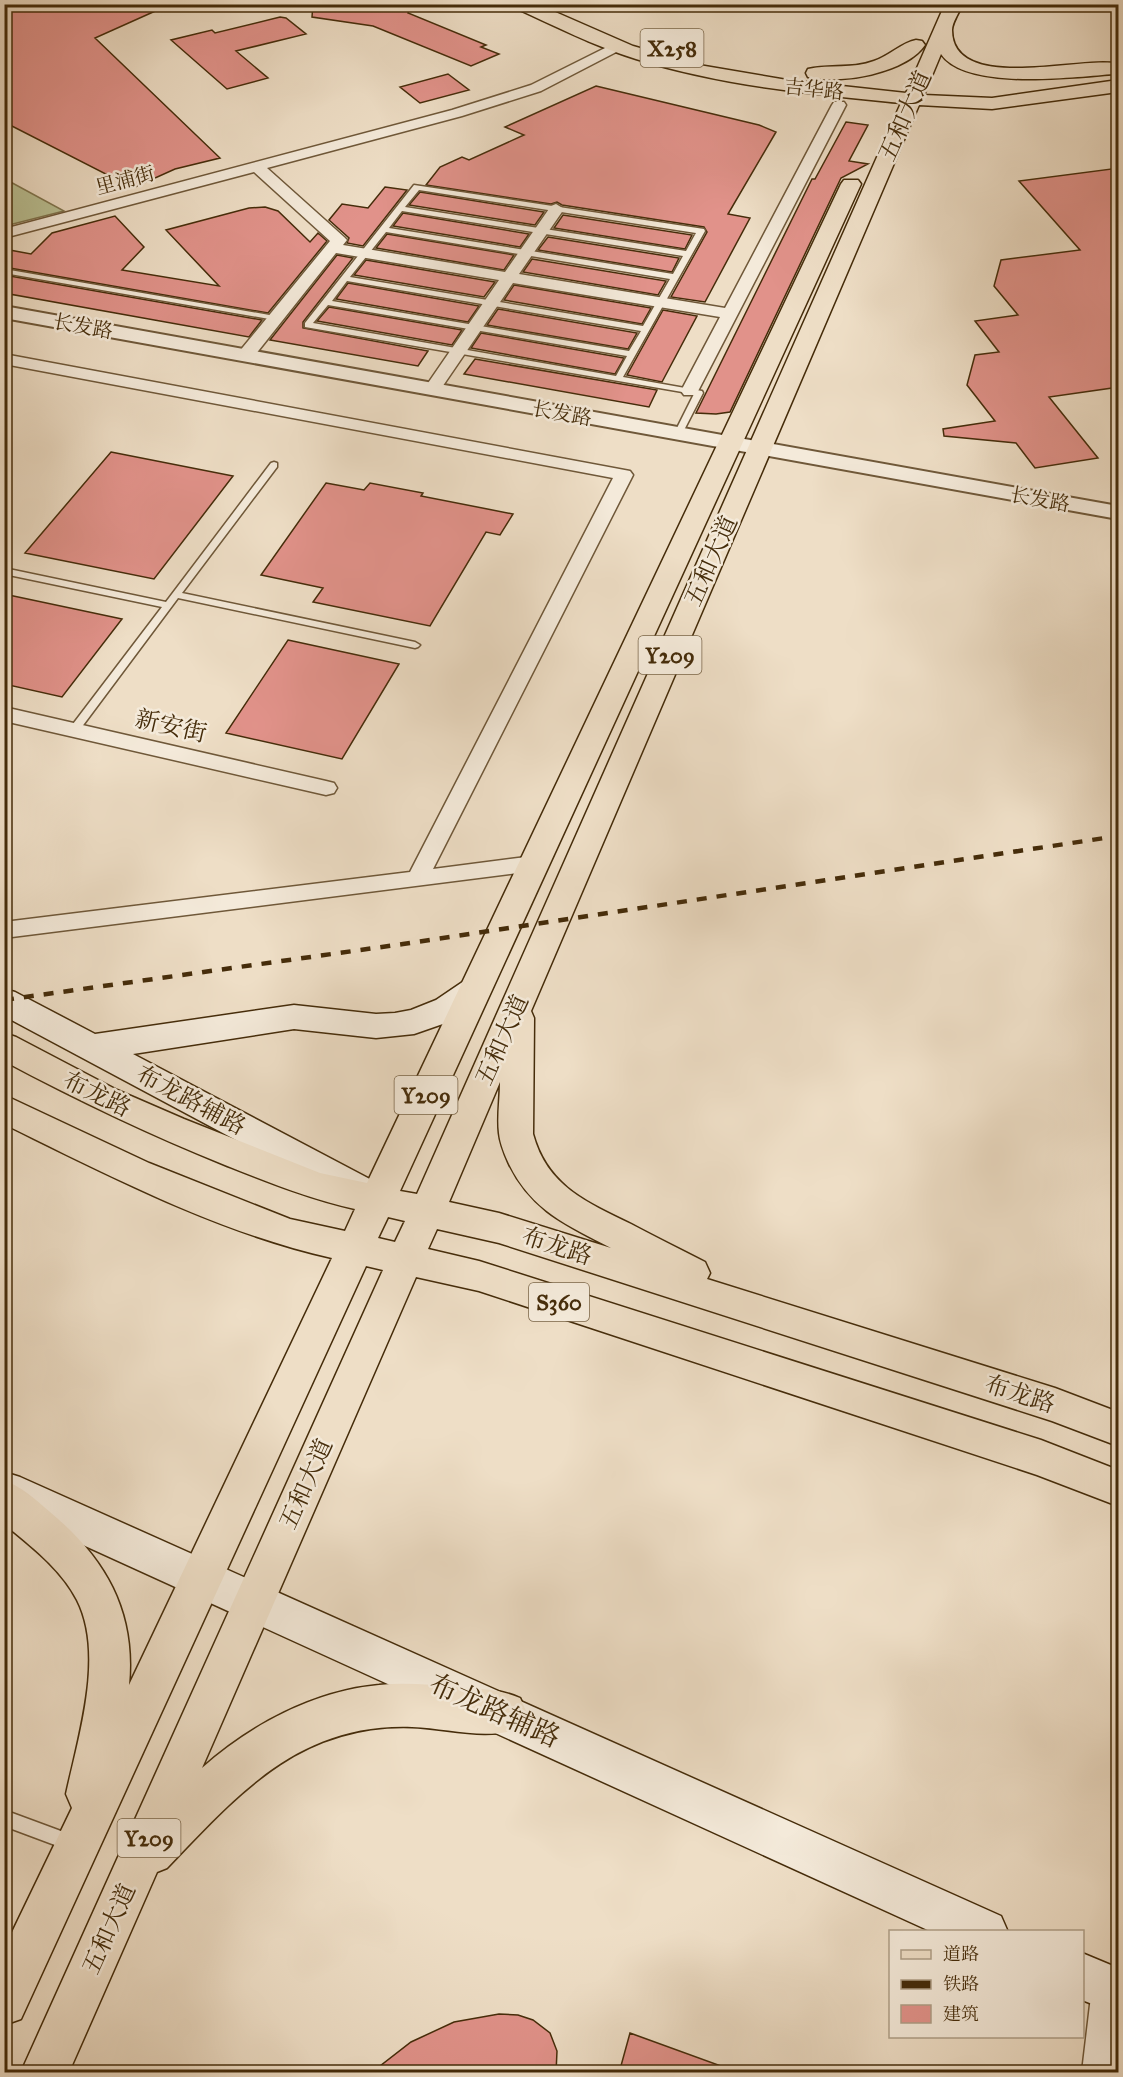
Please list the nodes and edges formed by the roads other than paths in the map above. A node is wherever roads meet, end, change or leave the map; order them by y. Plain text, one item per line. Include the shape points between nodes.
1 (520, 4) edge
2 (560, 4) edge
3 (954, 4) edge
4 (934, 27) junction
5 (916, 45) junction
6 (617, 46) junction
7 (693, 69) junction
8 (1119, 69) edge
9 (788, 73) junction
10 (1119, 86) edge
11 (905, 91) junction
12 (839, 105) junction
13 (876, 118) junction
14 (257, 166) junction
15 (400, 208) junction
16 (556, 208) junction
17 (384, 229) junction
18 (541, 231) junction
19 (4, 234) edge
20 (333, 248) junction
21 (364, 253) junction
22 (526, 253) junction
23 (688, 254) junction
24 (4, 271) edge
25 (509, 277) junction
26 (675, 277) junction
27 (345, 278) junction
28 (326, 302) junction
29 (661, 302) junction
30 (491, 303) junction
31 (4, 312) edge
32 (730, 314) junction
33 (275, 318) junction
34 (474, 327) junction
35 (645, 329) junction
36 (458, 351) junction
37 (631, 354) junction
38 (245, 356) junction
39 (4, 359) edge
40 (618, 379) junction
41 (432, 389) junction
42 (690, 391) junction
43 (678, 434) junction
44 (731, 443) junction
45 (760, 448) junction
46 (274, 465) dead end
47 (1119, 513) edge
48 (4, 571) edge
49 (176, 595) junction
50 (168, 605) junction
51 (415, 645) dead end
52 (4, 714) edge
53 (74, 730) junction
54 (326, 788) dead end
55 (534, 864) junction
56 (417, 879) junction
57 (4, 930) edge
58 (476, 990) junction
59 (4, 1001) edge
60 (519, 1002) junction
61 (4, 1046) edge
62 (94, 1047) junction
63 (4, 1108) edge
64 (378, 1200) junction
65 (427, 1211) junction
66 (355, 1248) junction
67 (406, 1260) junction
68 (774, 1315) junction
69 (1119, 1429) edge
70 (1119, 1488) edge
71 (4, 1490) edge
72 (4, 1498) edge
73 (202, 1581) junction
74 (254, 1603) junction
75 (505, 1713) junction
76 (4, 1818) edge
77 (78, 1845) junction
78 (137, 1866) junction
79 (981, 1930) edge
80 (1104, 1985) edge
81 (4, 2002) edge
82 (45, 2073) edge
83 (1099, 2073) edge

1 - 6 main road, 吉华路 / X258
2 - 9 main road, 吉华路 / X258 via 659,45
3 - 4 main road, 五和大道
4 - 5 main road, 五和大道
4 - 8 main road via 952,56 991,73
4 - 11 main road, 五和大道
5 - 9 main road via 895,61 869,69 833,74
5 - 11 main road, 五和大道
6 - 7 main road, 吉华路 / X258
6 - 14 street, 里浦街 via 536,88
7 - 11 main road, 吉华路 / X258 via 798,88
7 - 12 main road via 754,89
8 - 11 main road, 吉华路 / X258 via 985,86
9 - 11 main road, 吉华路 / X258
10 - 11 main road, 吉华路 / X258 via 975,104
11 - 13 main road, 五和大道 / Y209
11 - 45 main road, 五和大道 / Y209
12 - 13 main road
12 - 32 street
13 - 44 main road, 五和大道 / Y209
14 - 19 street, 里浦街
14 - 20 street via 339,240
15 - 16 lane via 417,187
15 - 17 lane
15 - 18 lane
16 - 18 street
16 - 23 lane via 701,231
17 - 21 lane
17 - 22 lane
18 - 22 street
18 - 23 lane
20 - 21 street
20 - 33 street
21 - 25 street
21 - 27 lane
22 - 25 street
22 - 26 lane
23 - 26 lane
24 - 33 lane
25 - 29 street
25 - 30 street
26 - 29 lane
27 - 28 lane
27 - 30 lane
28 - 34 lane
28 - 36 lane via 308,325
29 - 32 street
29 - 35 lane
30 - 34 street
30 - 35 lane
31 - 38 street, 长发路
32 - 42 street
33 - 38 street
34 - 36 street
34 - 37 lane
35 - 37 lane
36 - 40 lane
36 - 41 street
37 - 40 lane
38 - 41 street, 长发路
39 - 56 street via 624,475
40 - 42 lane
41 - 43 street, 长发路
42 - 43 lane via 699,393
43 - 44 street, 长发路
44 - 45 street, 长发路
44 - 55 main road, 五和大道 / Y209
45 - 47 street, 长发路
45 - 60 main road, 五和大道 / Y209
46 - 49 lane
48 - 50 lane
49 - 50 lane
49 - 51 lane
50 - 53 lane
52 - 53 street, 新安街
53 - 54 street, 新安街
55 - 56 street
55 - 58 main road, 五和大道 / Y209
56 - 57 street
58 - 62 main road via 448,1010 405,1023 376,1026 294,1017
58 - 64 main road, 五和大道 / Y209
59 - 62 main road, 布龙路辅路
60 - 65 main road, 五和大道 / Y209
60 - 68 main road via 516,1134 519,1152 538,1184 568,1209
61 - 64 main road, 布龙路 / S360 via 105,1099 232,1154 316,1186
62 - 64 main road, 布龙路辅路
63 - 66 main road, S360 via 210,1204 285,1233
64 - 65 main road, 布龙路 / S360
64 - 66 main road, 五和大道 / Y209
65 - 67 main road, 五和大道 / Y209
65 - 68 main road, 布龙路 / S360 via 499,1228
66 - 67 main road, S360
66 - 73 main road, 五和大道 / Y209
67 - 70 main road, S360 via 479,1276 1041,1458
67 - 74 main road, 五和大道 / Y209
68 - 69 main road, 布龙路 / S360
71 - 73 main road, 布龙路辅路
72 - 77 main road via 72,1560 102,1610 109,1639 111,1672 106,1706
73 - 74 main road, 布龙路辅路
73 - 77 main road, 五和大道 / Y209
74 - 75 main road, 布龙路辅路
74 - 78 main road, 五和大道 / Y209
75 - 78 main road via 399,1705 341,1714 312,1724 234,1768
75 - 79 main road, 布龙路辅路
76 - 77 lane
77 - 81 main road, 五和大道 / Y209
78 - 82 main road, 五和大道 / Y209
80 - 83 street

